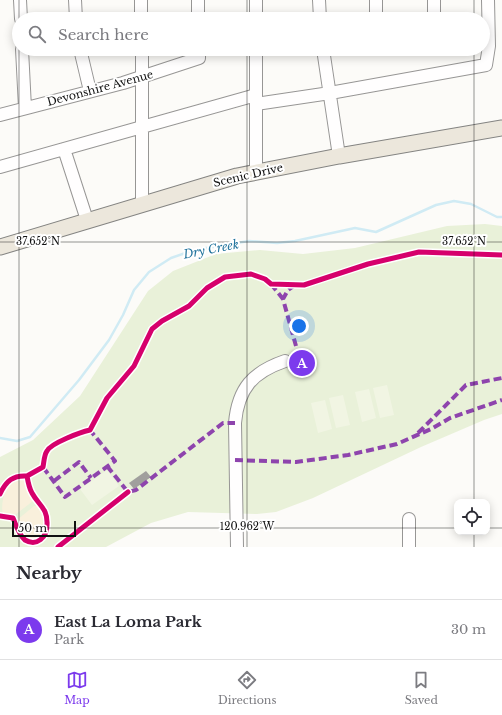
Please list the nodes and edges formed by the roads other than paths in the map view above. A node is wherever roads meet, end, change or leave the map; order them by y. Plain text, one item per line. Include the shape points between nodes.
1 (20, 0) edge
2 (76, 0) edge
3 (141, 0) edge
4 (198, 0) edge
5 (256, 0) edge
6 (319, 0) edge
7 (376, 0) edge
8 (434, 0) edge
9 (488, 0) edge
10 (21, 12) edge
11 (76, 12) edge
12 (141, 12) edge
13 (198, 12) edge
14 (256, 12) edge
15 (320, 12) edge
16 (376, 12) edge
17 (434, 12) edge
18 (488, 12) edge
19 (22, 56) edge
20 (82, 56) edge
21 (142, 56) edge
22 (192, 56) edge
23 (256, 56) edge
24 (324, 56) edge
25 (487, 56) edge
26 (142, 77) junction
27 (90, 91) junction
28 (330, 93) junction
29 (256, 99) junction
30 (25, 108) junction
31 (0, 115) edge
32 (142, 127) junction
33 (502, 128) edge
34 (64, 149) junction
35 (339, 156) junction
36 (0, 167) edge
37 (256, 172) junction
38 (142, 203) junction
39 (87, 220) junction
40 (0, 247) edge
41 (286, 361) dead end
42 (409, 519) dead end
43 (237, 547) edge
44 (409, 547) edge

1 - 10 street
2 - 11 street
3 - 12 street
4 - 13 street
5 - 14 street
6 - 15 street
7 - 16 street
8 - 17 street
9 - 18 street
19 - 30 street
20 - 27 street
21 - 26 street
22 - 26 street, Devonshire Avenue
23 - 29 street
24 - 28 street
25 - 28 street via 486,65
26 - 27 street, Devonshire Avenue
26 - 32 street
27 - 30 street, Devonshire Avenue
28 - 29 street
28 - 35 street
29 - 32 street
29 - 37 street
30 - 31 street, Devonshire Avenue
32 - 34 street
32 - 38 street
33 - 35 main road, Scenic Drive
34 - 36 street
34 - 39 street
35 - 37 main road, Scenic Drive
37 - 38 main road, Scenic Drive
38 - 39 main road, Scenic Drive
39 - 40 main road, Scenic Drive
41 - 43 street via 273,365 254,377 241,393 237,403
42 - 44 street

